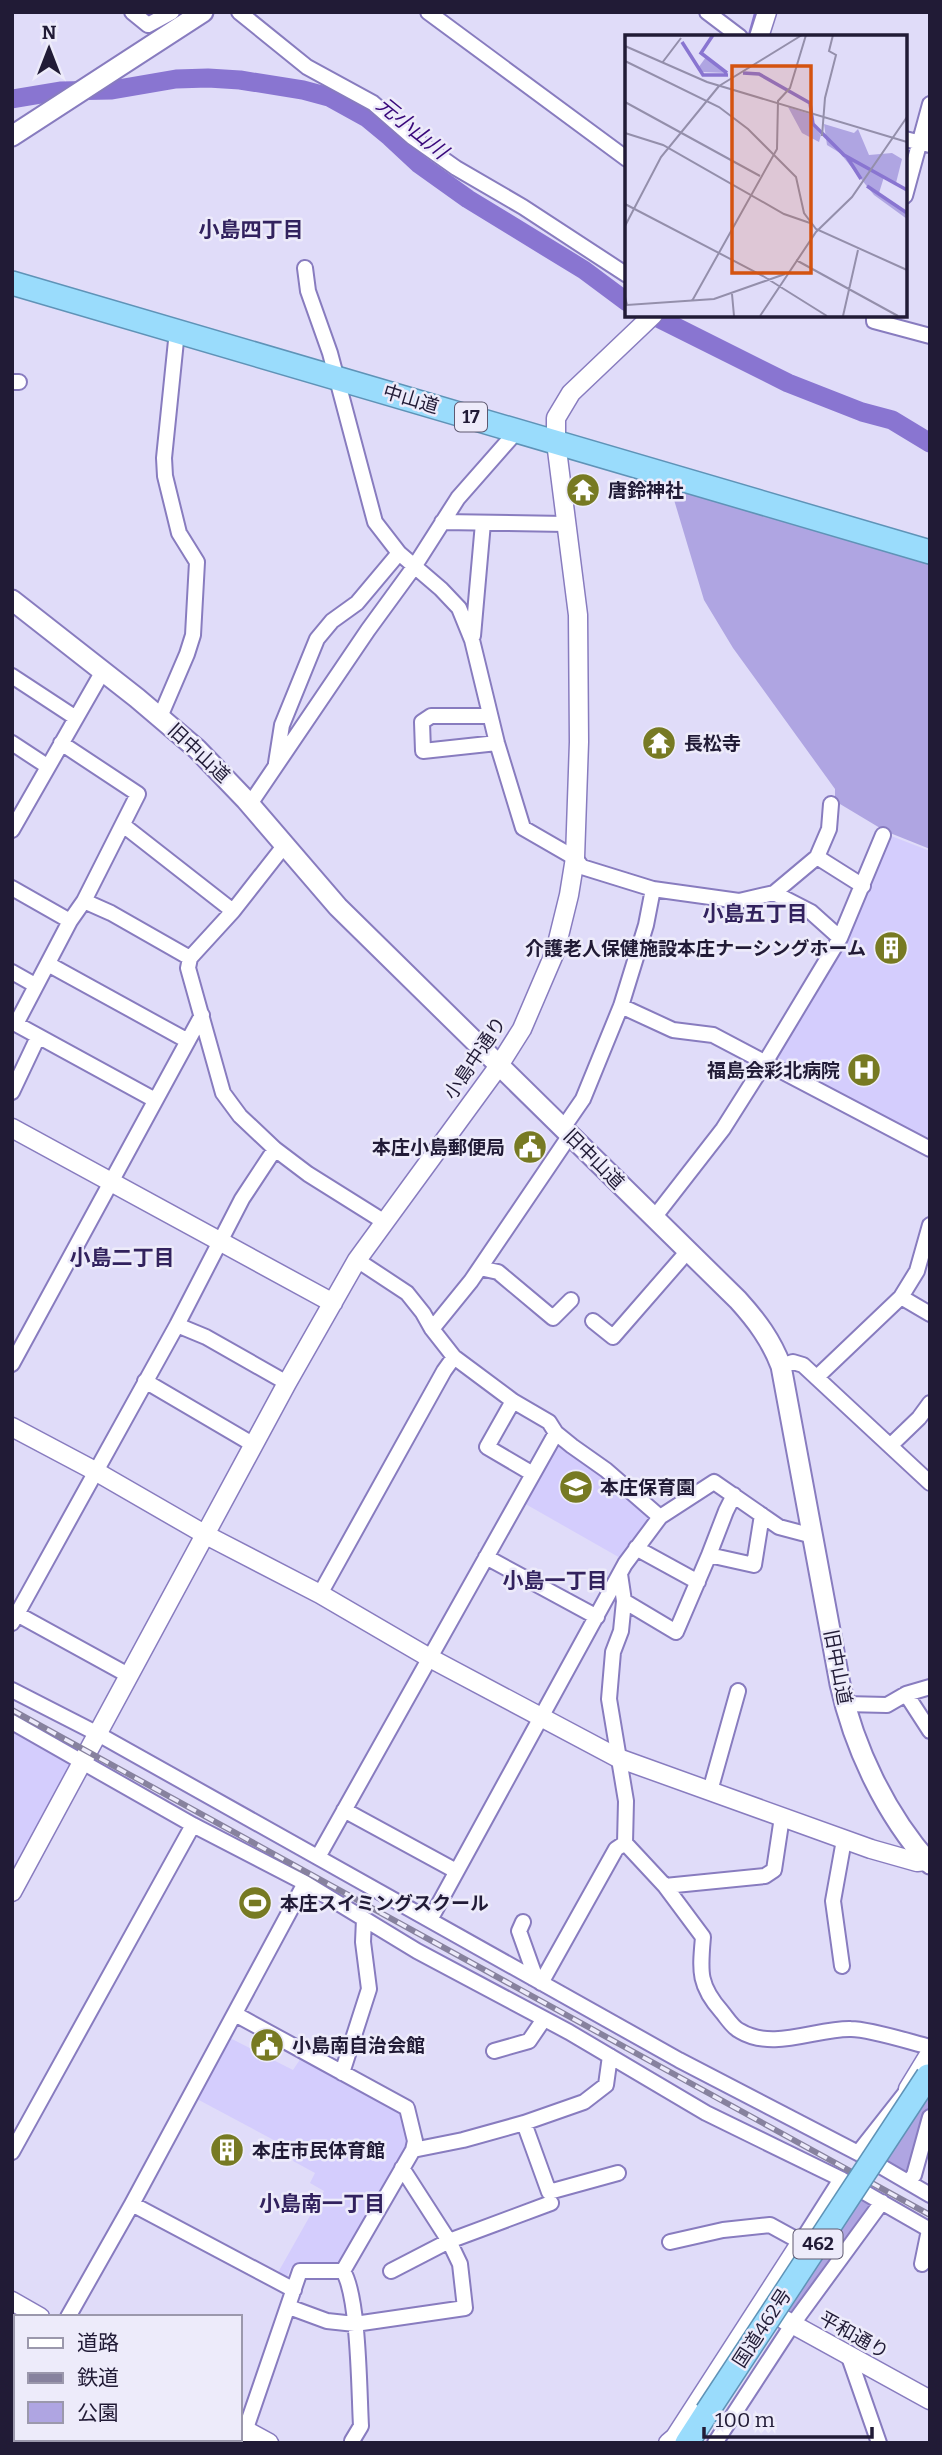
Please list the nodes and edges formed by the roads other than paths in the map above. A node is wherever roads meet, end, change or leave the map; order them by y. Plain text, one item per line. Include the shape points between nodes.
1 (132, 12) edge
2 (172, 12) edge
3 (203, 12) edge
4 (239, 12) edge
5 (428, 12) edge
6 (707, 12) edge
7 (767, 12) edge
8 (737, 35) edge
9 (760, 35) edge
10 (930, 104) edge
11 (12, 136) edge
12 (918, 142) edge
13 (625, 158) edge
14 (907, 188) edge
15 (305, 268) dead end
16 (625, 274) edge
17 (12, 283) edge
18 (874, 317) edge
19 (650, 318) edge
20 (177, 331) junction
21 (930, 336) edge
22 (336, 376) junction
23 (517, 431) junction
24 (556, 442) junction
25 (442, 522) junction
26 (483, 523) junction
27 (566, 524) junction
28 (930, 552) edge
29 (399, 553) junction
30 (414, 567) junction
31 (12, 600) edge
32 (472, 640) junction
33 (103, 671) junction
34 (12, 676) edge
35 (490, 716) junction
36 (160, 717) junction
37 (76, 718) junction
38 (12, 743) edge
39 (61, 743) junction
40 (497, 743) junction
41 (47, 766) junction
42 (274, 770) junction
43 (250, 804) junction
44 (831, 804) dead end
45 (14, 824) edge
46 (123, 825) junction
47 (883, 835) dead end
48 (284, 846) junction
49 (817, 857) junction
50 (575, 858) junction
51 (863, 886) junction
52 (12, 888) edge
53 (653, 889) junction
54 (774, 893) junction
55 (83, 901) junction
56 (233, 911) junction
57 (69, 921) junction
58 (840, 938) junction
59 (190, 958) junction
60 (48, 964) junction
61 (12, 972) edge
62 (35, 985) junction
63 (621, 1006) junction
64 (202, 1014) junction
65 (38, 1037) junction
66 (188, 1041) junction
67 (766, 1061) junction
68 (498, 1066) junction
69 (12, 1092) edge
70 (155, 1100) junction
71 (12, 1128) edge
72 (566, 1132) junction
73 (275, 1149) junction
74 (930, 1149) edge
75 (111, 1182) junction
76 (653, 1219) junction
77 (383, 1221) junction
78 (930, 1225) edge
79 (220, 1241) junction
80 (687, 1252) junction
81 (357, 1260) junction
82 (480, 1268) junction
83 (901, 1297) junction
84 (571, 1300) dead end
85 (333, 1303) junction
86 (930, 1314) edge
87 (593, 1321) dead end
88 (177, 1325) junction
89 (432, 1329) junction
90 (454, 1357) junction
91 (12, 1364) edge
92 (781, 1366) junction
93 (817, 1377) junction
94 (145, 1381) junction
95 (287, 1383) junction
96 (513, 1401) junction
97 (930, 1403) edge
98 (12, 1427) edge
99 (556, 1433) junction
100 (254, 1445) junction
101 (891, 1446) junction
102 (95, 1471) junction
103 (533, 1474) junction
104 (930, 1483) edge
105 (734, 1495) junction
106 (762, 1515) junction
107 (660, 1517) junction
108 (206, 1535) junction
109 (813, 1536) junction
110 (636, 1548) junction
111 (709, 1555) junction
112 (486, 1557) junction
113 (620, 1574) junction
114 (698, 1582) junction
115 (320, 1594) junction
116 (624, 1601) junction
117 (597, 1617) junction
118 (15, 1618) edge
119 (428, 1657) junction
120 (128, 1675) junction
121 (930, 1686) edge
122 (12, 1690) edge
123 (738, 1690) dead end
124 (906, 1694) junction
125 (845, 1704) junction
126 (541, 1715) junction
127 (12, 1723) edge
128 (930, 1731) edge
129 (98, 1734) junction
130 (618, 1758) junction
131 (84, 1762) junction
132 (710, 1791) junction
133 (344, 1810) junction
134 (782, 1817) junction
135 (193, 1825) junction
136 (844, 1840) junction
137 (625, 1843) junction
138 (317, 1857) junction
139 (928, 1863) edge
140 (456, 1871) junction
141 (305, 1883) junction
142 (665, 1886) junction
143 (12, 1892) edge
144 (364, 1919) junction
145 (430, 1920) junction
146 (523, 1922) dead end
147 (842, 1966) dead end
148 (537, 1980) junction
149 (235, 2014) junction
150 (544, 2019) junction
151 (930, 2047) edge
152 (494, 2050) dead end
153 (610, 2056) junction
154 (342, 2073) junction
155 (929, 2075) edge
156 (906, 2092) joint
157 (930, 2117) edge
158 (524, 2123) junction
159 (413, 2150) junction
160 (12, 2152) edge
161 (858, 2153) junction
162 (402, 2168) junction
163 (618, 2172) dead end
164 (841, 2179) junction
165 (908, 2182) junction
166 (930, 2195) edge
167 (882, 2202) junction
168 (551, 2203) dead end
169 (132, 2204) junction
170 (930, 2230) edge
171 (449, 2241) junction
172 (670, 2242) dead end
173 (801, 2242) junction
174 (922, 2264) dead end
175 (343, 2271) junction
176 (391, 2271) dead end
177 (294, 2290) junction
178 (12, 2301) edge
179 (760, 2306) junction
180 (289, 2307) junction
181 (36, 2315) edge
182 (69, 2315) edge
183 (355, 2324) junction
184 (792, 2325) junction
185 (849, 2357) junction
186 (930, 2400) edge
187 (713, 2415) junction
188 (242, 2430) edge
189 (242, 2433) edge
190 (270, 2443) edge
191 (354, 2443) edge
192 (668, 2443) edge
193 (687, 2443) edge
194 (703, 2443) edge
195 (715, 2443) edge
196 (879, 2443) edge

1 - 2 street via 148,25
3 - 11 main road
4 - 16 street via 307,66 373,103 456,168
5 - 13 street
6 - 8 street
7 - 9 street
10 - 12 street
12 - 14 street
15 - 22 street
17 - 20 highway, 中山道 / 17
18 - 21 street via 874,321
19 - 24 street, 小島中通り via 571,393 556,418
20 - 22 highway, 中山道 / 17
20 - 36 street via 163,458 179,533 197,562 193,635
22 - 23 highway, 中山道 / 17
22 - 29 street via 375,522
23 - 24 highway, 中山道 / 17
23 - 25 street
24 - 27 street, 小島中通り
24 - 28 highway, 中山道 / 17
25 - 26 street
25 - 30 street
26 - 27 street
26 - 32 street
27 - 50 street, 小島中通り via 578,615
29 - 30 street
29 - 42 street via 357,603 331,621 317,639 282,725
30 - 32 street via 459,608
30 - 42 street
31 - 33 main road, 旧中山道
32 - 35 street
33 - 36 main road, 旧中山道
33 - 37 street
34 - 37 street
35 - 40 street
35 - 40 street via 431,716 422,722 423,751
36 - 43 main road, 旧中山道
37 - 39 street
38 - 41 street
39 - 41 street
39 - 46 street via 138,794
40 - 50 street via 523,828
41 - 45 street
42 - 43 street
43 - 48 main road, 旧中山道
44 - 49 street via 829,829
46 - 55 street
46 - 56 street
47 - 51 street
48 - 56 street
48 - 68 main road, 旧中山道 via 338,907
49 - 51 street
49 - 54 street
50 - 53 street via 582,867
50 - 68 street, 小島中通り via 555,952 522,1029
51 - 58 street
52 - 57 street
53 - 54 street via 739,901
53 - 63 street
54 - 58 street via 811,912
55 - 57 street
55 - 59 street
56 - 59 street
57 - 60 street
58 - 67 street
59 - 64 street via 188,968
60 - 62 street
60 - 66 street
61 - 62 street
62 - 65 street via 16,1024
63 - 67 street via 674,1030 713,1035
63 - 72 street
64 - 66 street
64 - 73 street via 223,1093
65 - 69 street
65 - 70 street
66 - 70 street
67 - 74 street
67 - 76 street via 723,1129
68 - 72 main road, 旧中山道
68 - 77 street, 小島中通り
70 - 75 street
71 - 75 street
72 - 76 main road, 旧中山道
72 - 82 street
73 - 77 street
73 - 79 street
75 - 79 street
75 - 91 street
76 - 80 main road, 旧中山道
77 - 81 street, 小島中通り
78 - 83 street via 917,1271
79 - 85 street
79 - 88 street
80 - 87 street via 613,1337
80 - 92 main road, 旧中山道 via 759,1324
81 - 85 street, 小島中通り
81 - 89 street via 407,1293
82 - 84 street via 498,1272 553,1318
82 - 89 street
83 - 86 street
83 - 93 street
85 - 95 street, 小島中通り
88 - 94 street
88 - 95 street
89 - 90 street
90 - 96 street
90 - 115 street
92 - 93 street via 793,1362
92 - 109 main road, 旧中山道
93 - 101 street
94 - 100 street
94 - 102 street
95 - 100 street, 小島中通り
96 - 99 street via 549,1422
96 - 103 street via 487,1447
97 - 101 street
98 - 102 street
99 - 103 street
99 - 107 street
100 - 108 street, 小島中通り
101 - 104 street
102 - 108 street
102 - 118 street
103 - 112 street
105 - 106 street
105 - 107 street via 714,1482
105 - 111 street
106 - 109 street via 779,1527
106 - 111 street via 754,1565
107 - 110 street
108 - 115 street
108 - 120 street, 小島中通り
109 - 125 main road, 旧中山道
110 - 113 street
110 - 114 street
111 - 114 street
112 - 117 street
112 - 119 street
113 - 116 street
113 - 117 street
114 - 116 street via 676,1632
115 - 119 street
116 - 130 street via 609,1699
117 - 126 street
118 - 120 street
119 - 126 street
119 - 133 street
120 - 129 street, 小島中通り
121 - 124 street
122 - 129 street
123 - 132 street
124 - 125 street via 887,1705
124 - 128 street
125 - 139 main road, 旧中山道 via 873,1776
126 - 130 street
126 - 140 street
127 - 131 street
129 - 131 street, 小島中通り
129 - 138 street
130 - 132 street
130 - 137 street via 626,1801
131 - 135 street
131 - 143 street, 小島中通り
132 - 134 street
133 - 138 street
133 - 140 street
134 - 136 street
134 - 142 street via 774,1870 765,1876
135 - 141 street
135 - 160 street
136 - 139 street
136 - 147 street via 833,1901
137 - 142 street
137 - 148 street via 616,1849
138 - 145 street
140 - 145 street
141 - 144 street
141 - 149 street
142 - 151 street via 703,1937 703,1983 739,2031 760,2038 785,2038 853,2028
144 - 150 street
144 - 154 street via 369,1989
145 - 148 street
146 - 148 street via 519,1931
148 - 161 street
149 - 154 street
149 - 169 street
150 - 152 street via 529,2041
150 - 153 street
153 - 158 street via 606,2085 584,2102
153 - 164 street via 706,2113
154 - 159 street via 407,2108
155 - 156 street
155 - 187 highway, 国道462号 / 462, bridge
156 - 161 street
157 - 165 street
158 - 159 street
158 - 163 street via 549,2192
159 - 162 street
161 - 165 street
162 - 171 street
162 - 175 street
164 - 167 street
164 - 173 street
165 - 166 street
167 - 170 street
167 - 184 street
168 - 171 street
169 - 177 street
169 - 182 street
170 - 174 street
171 - 176 street
171 - 183 street via 460,2264 465,2308
172 - 173 street via 770,2225
173 - 179 street
175 - 177 street via 300,2271
175 - 183 street
177 - 180 street
178 - 181 street
179 - 184 street, 平和通り
179 - 192 street
180 - 183 street via 327,2321
180 - 188 street
183 - 191 street via 361,2426
184 - 185 street, 平和通り
184 - 195 street
185 - 186 street, 平和通り
185 - 196 street
187 - 193 highway, 国道462号 / 462
187 - 194 highway, 国道462号 / 462
189 - 190 street

